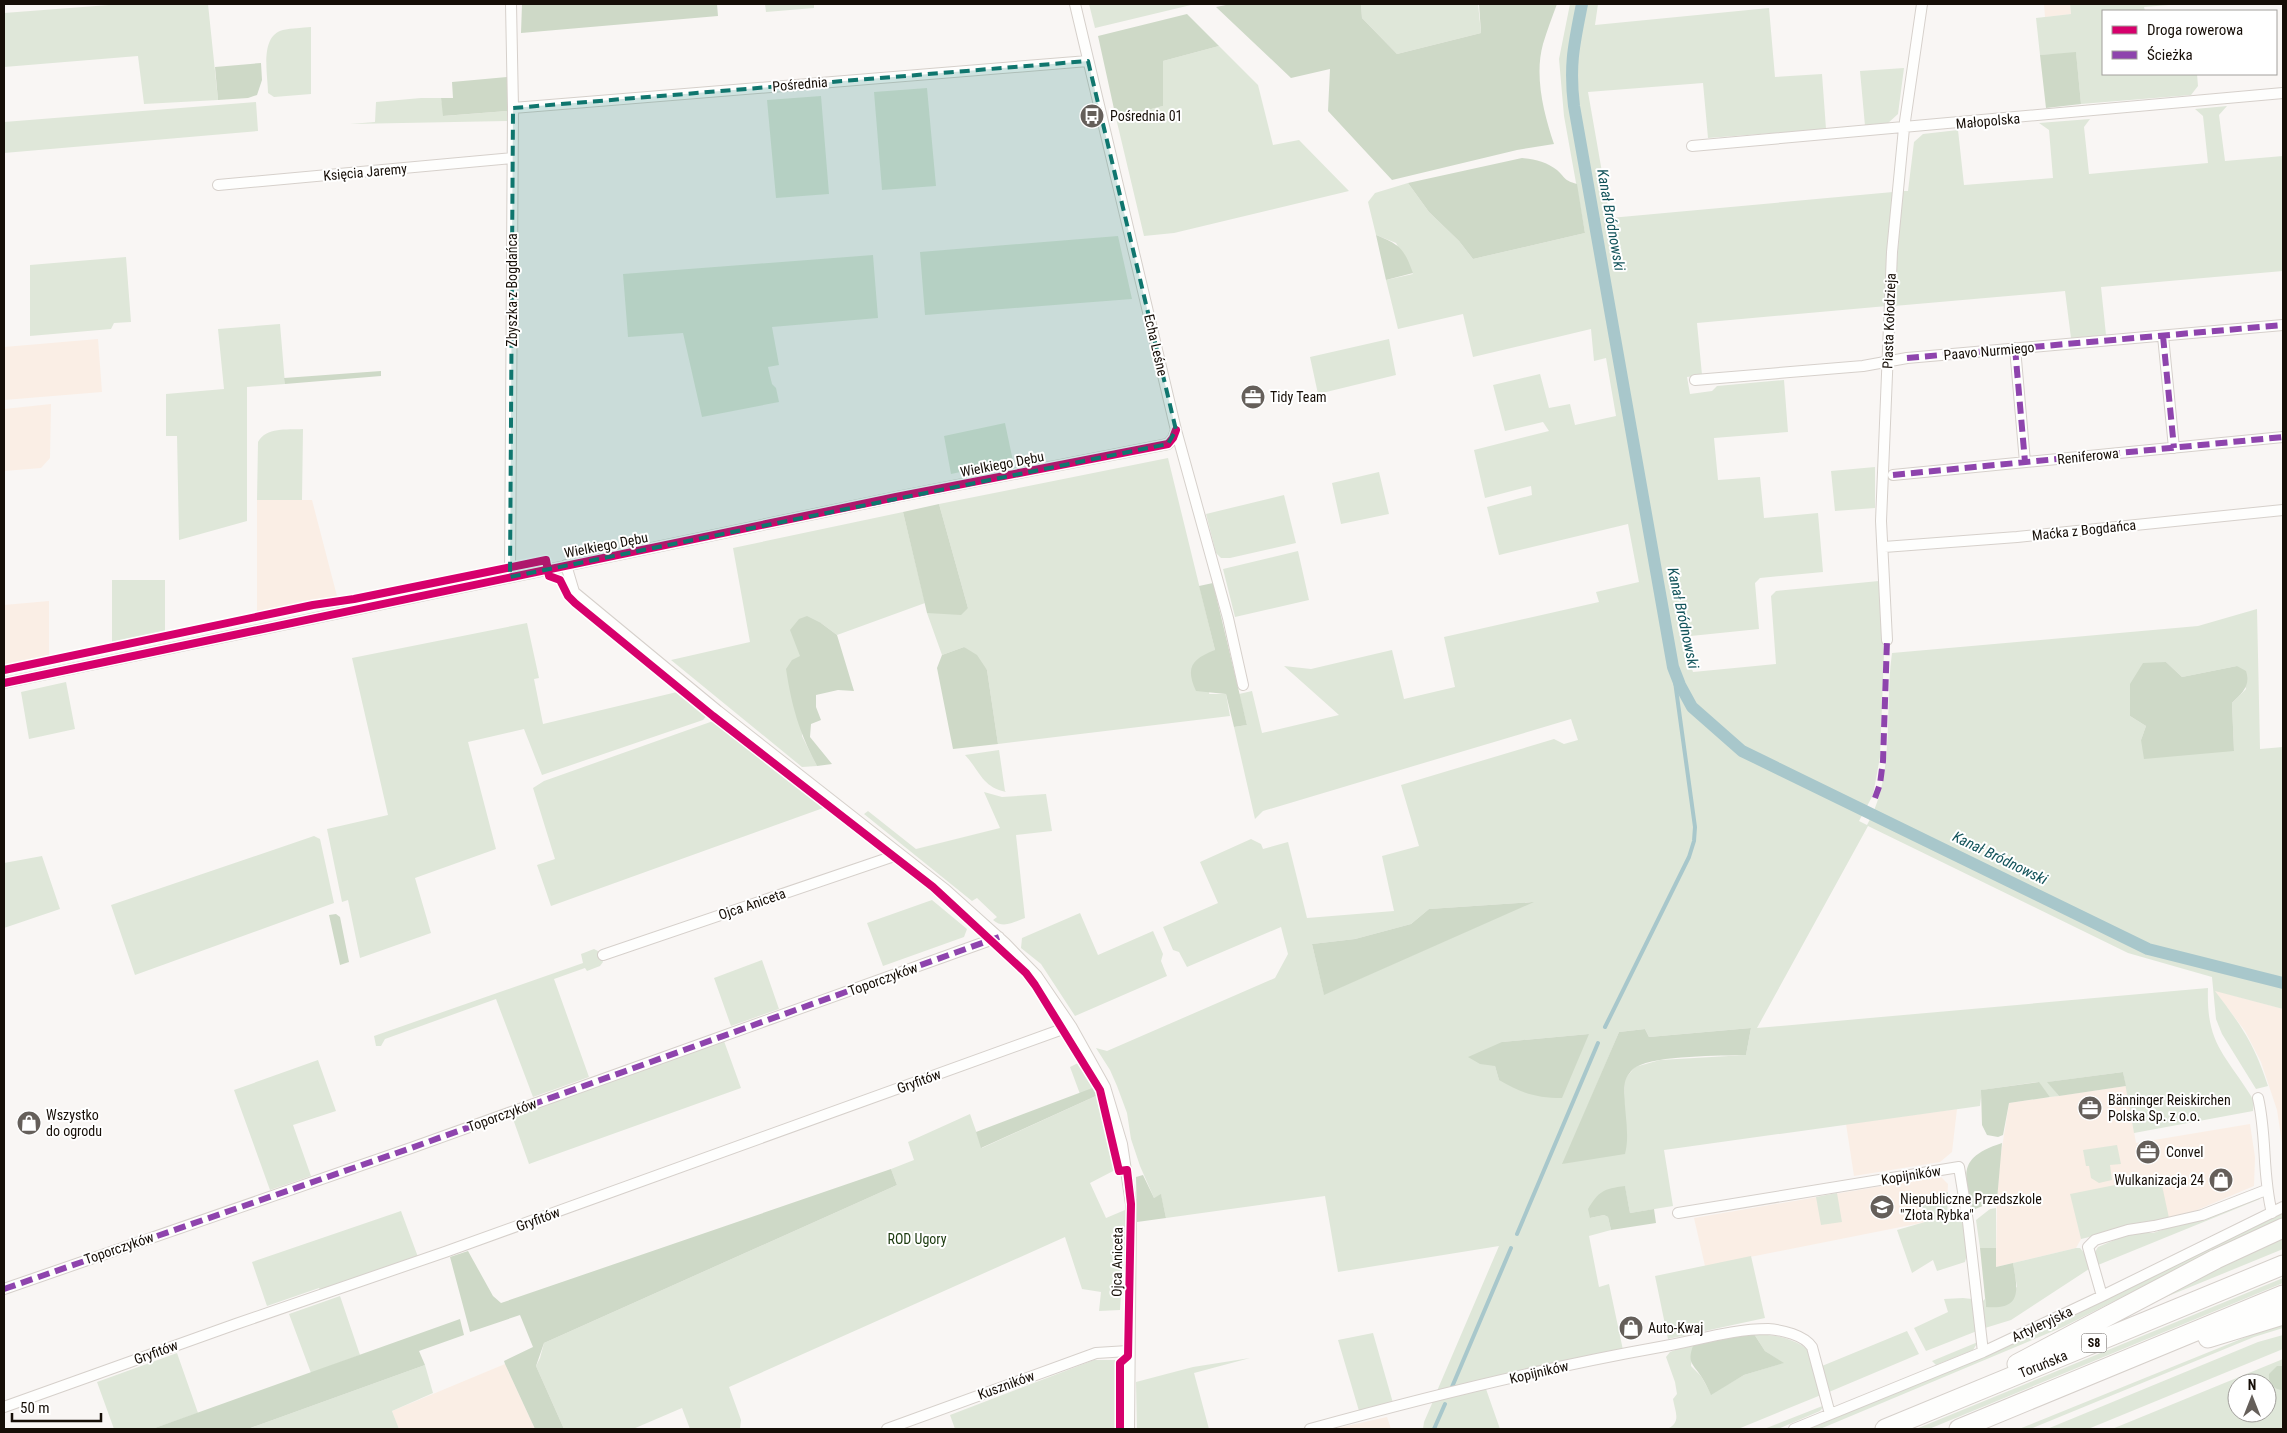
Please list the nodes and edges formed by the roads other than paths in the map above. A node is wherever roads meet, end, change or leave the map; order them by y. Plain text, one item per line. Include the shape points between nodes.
1 (511, 4) edge
2 (1075, 4) edge
3 (1922, 4) edge
4 (1088, 61) junction
5 (2283, 93) edge
6 (513, 108) junction
7 (1904, 128) junction
8 (1692, 146) dead end
9 (512, 158) junction
10 (218, 185) dead end
11 (2283, 325) edge
12 (2163, 336) junction
13 (2015, 348) junction
14 (1887, 362) junction
15 (1695, 380) dead end
16 (1176, 430) junction
17 (2283, 438) edge
18 (2174, 448) junction
19 (2025, 462) junction
20 (1893, 475) dead end
21 (2283, 510) edge
22 (1884, 547) junction
23 (566, 565) junction
24 (510, 577) junction
25 (1887, 640) dead end
26 (4, 683) edge
27 (1243, 685) dead end
28 (900, 854) junction
29 (999, 937) junction
30 (603, 955) dead end
31 (1071, 1026) junction
32 (2258, 1098) dead end
33 (2266, 1190) junction
34 (2283, 1207) edge
35 (1678, 1213) dead end
36 (2278, 1221) edge
37 (2283, 1265) edge
38 (4, 1289) edge
39 (2283, 1295) edge
40 (2102, 1296) junction
41 (2283, 1315) edge
42 (1128, 1351) junction
43 (1983, 1352) junction
44 (2092, 1374) junction
45 (4, 1407) edge
46 (1830, 1414) junction
47 (1904, 1422) junction
48 (887, 1429) edge
49 (1129, 1429) edge
50 (1310, 1429) edge
51 (1794, 1429) edge
52 (1886, 1429) edge
53 (1959, 1429) edge

1 - 6 street, Zbyszka z Bogdańca
2 - 4 street, Echa Leśne
3 - 7 street, Piasta Kołodzieja
4 - 6 street, Pośrednia
4 - 16 street, Echa Leśne
5 - 7 street, Małopolska
6 - 9 street, Zbyszka z Bogdańca
7 - 8 street, Małopolska
7 - 14 street, Piasta Kołodzieja via 1892,252
9 - 10 street, Księcia Jaremy
9 - 24 street, Zbyszka z Bogdańca
11 - 12 street, Paavo Nurmiego
12 - 13 street, Paavo Nurmiego
12 - 18 street
13 - 14 street, Paavo Nurmiego
13 - 19 street
14 - 15 street, Paavo Nurmiego
14 - 22 street, Piasta Kołodzieja via 1881,521
16 - 23 street, Wielkiego Dębu via 1168,444
16 - 27 street, Echa Leśne via 1228,618
17 - 18 street, Reniferowa
18 - 19 street, Reniferowa
19 - 20 street, Reniferowa
21 - 22 street, Maćka z Bogdańca
22 - 25 street, Piasta Kołodzieja
23 - 24 street, Wielkiego Dębu
23 - 28 street, Ojca Aniceta via 574,592 718,711
24 - 26 street, Wielkiego Dębu
28 - 29 street, Ojca Aniceta
28 - 30 street, Ojca Aniceta
29 - 31 street, Ojca Aniceta via 1037,976
29 - 38 street, Toporczyków via 411,1148
31 - 42 street, Ojca Aniceta via 1105,1087 1128,1175 1131,1204
31 - 45 street, Gryfitów
32 - 33 street via 2262,1115
33 - 36 street
33 - 40 street via 2202,1215 2128,1230 2090,1243 2088,1247
34 - 36 street, Artyleryjska
35 - 43 street, Kopijników via 1959,1167
36 - 40 street, Artyleryjska
36 - 47 highway via 2216,1259
37 - 47 highway, Toruńska / S8
39 - 44 highway, Toruńska / S8
40 - 43 street, Artyleryjska
41 - 44 highway
42 - 48 street, Kuszników via 1096,1353
42 - 49 street, Ojca Aniceta
43 - 46 street, Artyleryjska
44 - 53 highway, Toruńska / S8
46 - 50 street, Kopijników via 1808,1340 1771,1329 1712,1335 1553,1368 1429,1396
46 - 51 street, Artyleryjska
47 - 52 highway, Toruńska / S8

